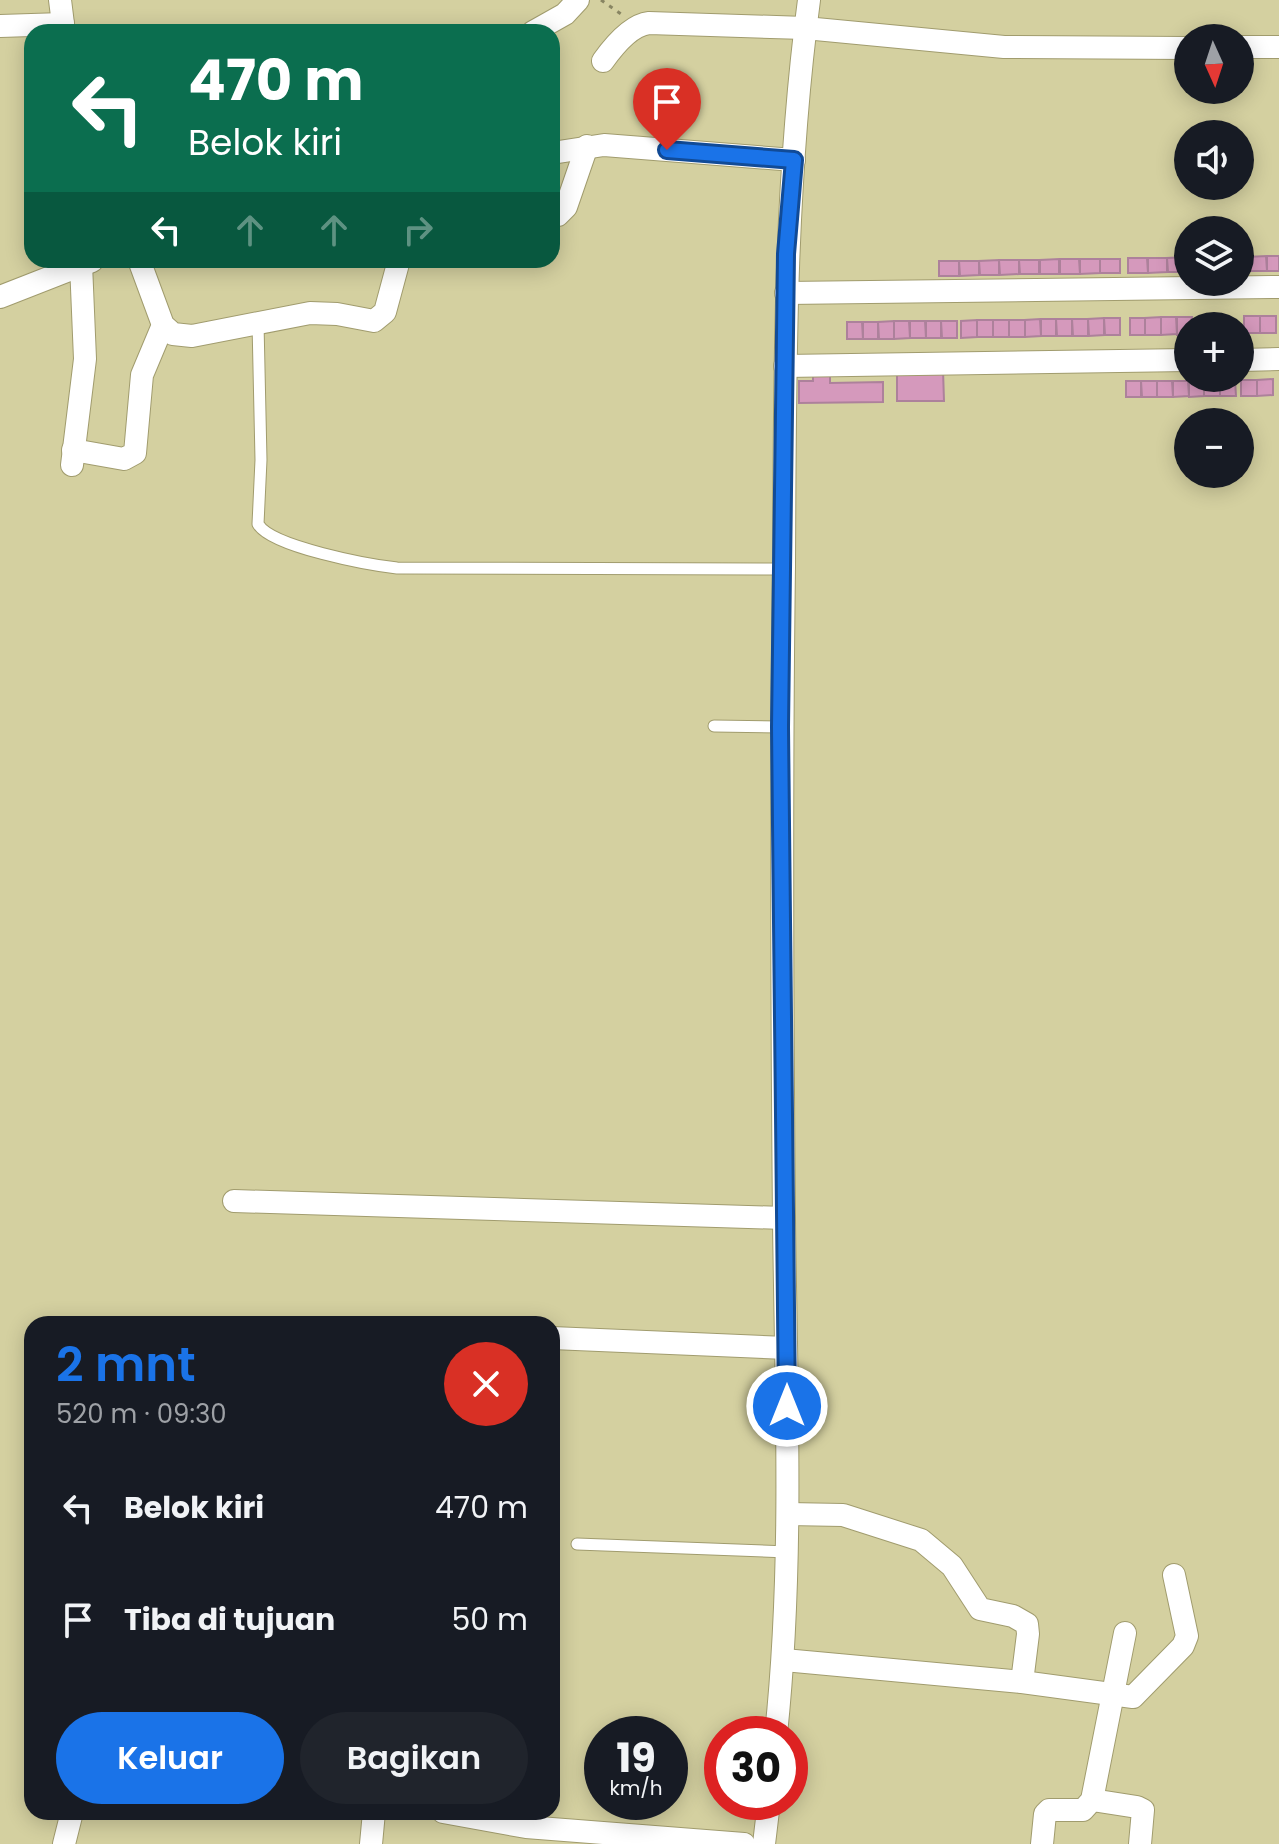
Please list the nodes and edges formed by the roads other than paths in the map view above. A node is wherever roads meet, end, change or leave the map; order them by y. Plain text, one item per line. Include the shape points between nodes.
1 (60, 0) edge
2 (578, 0) edge
3 (809, 0) edge
4 (63, 24) edge
5 (547, 24) edge
6 (0, 26) edge
7 (24, 27) edge
8 (805, 28) junction
9 (1254, 47) edge
10 (1279, 47) edge
11 (1174, 48) edge
12 (603, 61) dead end
13 (587, 146) junction
14 (560, 151) edge
15 (794, 160) junction
16 (560, 213) edge
17 (72, 268) edge
18 (87, 268) edge
19 (142, 268) edge
20 (397, 268) edge
21 (1279, 287) edge
22 (786, 293) junction
23 (0, 297) edge
24 (258, 323) junction
25 (163, 325) junction
26 (1279, 359) edge
27 (1174, 360) edge
28 (1254, 360) edge
29 (785, 366) junction
30 (784, 569) junction
31 (714, 726) dead end
32 (780, 727) junction
33 (234, 1201) dead end
34 (784, 1218) junction
35 (560, 1338) edge
36 (786, 1348) junction
37 (788, 1514) junction
38 (577, 1544) dead end
39 (788, 1552) junction
40 (1174, 1575) dead end
41 (1125, 1633) dead end
42 (784, 1660) junction
43 (1022, 1682) junction
44 (1113, 1696) junction
45 (778, 1716) edge
46 (1092, 1800) junction
47 (70, 1820) edge
48 (373, 1820) edge
49 (487, 1820) edge
50 (767, 1820) edge
51 (64, 1844) edge
52 (371, 1844) edge
53 (744, 1844) edge
54 (764, 1844) edge
55 (1042, 1844) edge
56 (1140, 1844) edge

1 - 4 street
2 - 5 street
3 - 8 street
6 - 7 street
8 - 11 street via 1004,47
8 - 12 street via 643,24
8 - 15 street
9 - 10 street
13 - 14 street
13 - 15 street
13 - 16 street
15 - 22 street
17 - 23 street
18 - 25 street via 85,359 72,458 124,459 135,453 142,375
19 - 25 street
20 - 24 street via 385,312 374,321 310,313
21 - 22 street
22 - 29 street
24 - 25 street via 192,336 173,334
24 - 30 lane via 258,524 273,537 362,565 397,568
26 - 28 street
27 - 29 street
29 - 30 street
30 - 32 street
31 - 32 lane
32 - 34 street
33 - 34 street
34 - 36 street
35 - 36 street
36 - 37 street
37 - 39 street
37 - 43 street via 843,1515 934,1548 980,1609 1027,1624
38 - 39 lane
39 - 42 street
40 - 44 street via 1187,1636 1183,1646 1133,1697
41 - 44 street
42 - 43 street
42 - 45 street
43 - 44 street
44 - 46 street
46 - 55 street via 1075,1812 1049,1810 1043,1818
46 - 56 street via 1143,1810
47 - 51 street
48 - 52 street
49 - 53 street
50 - 54 street

